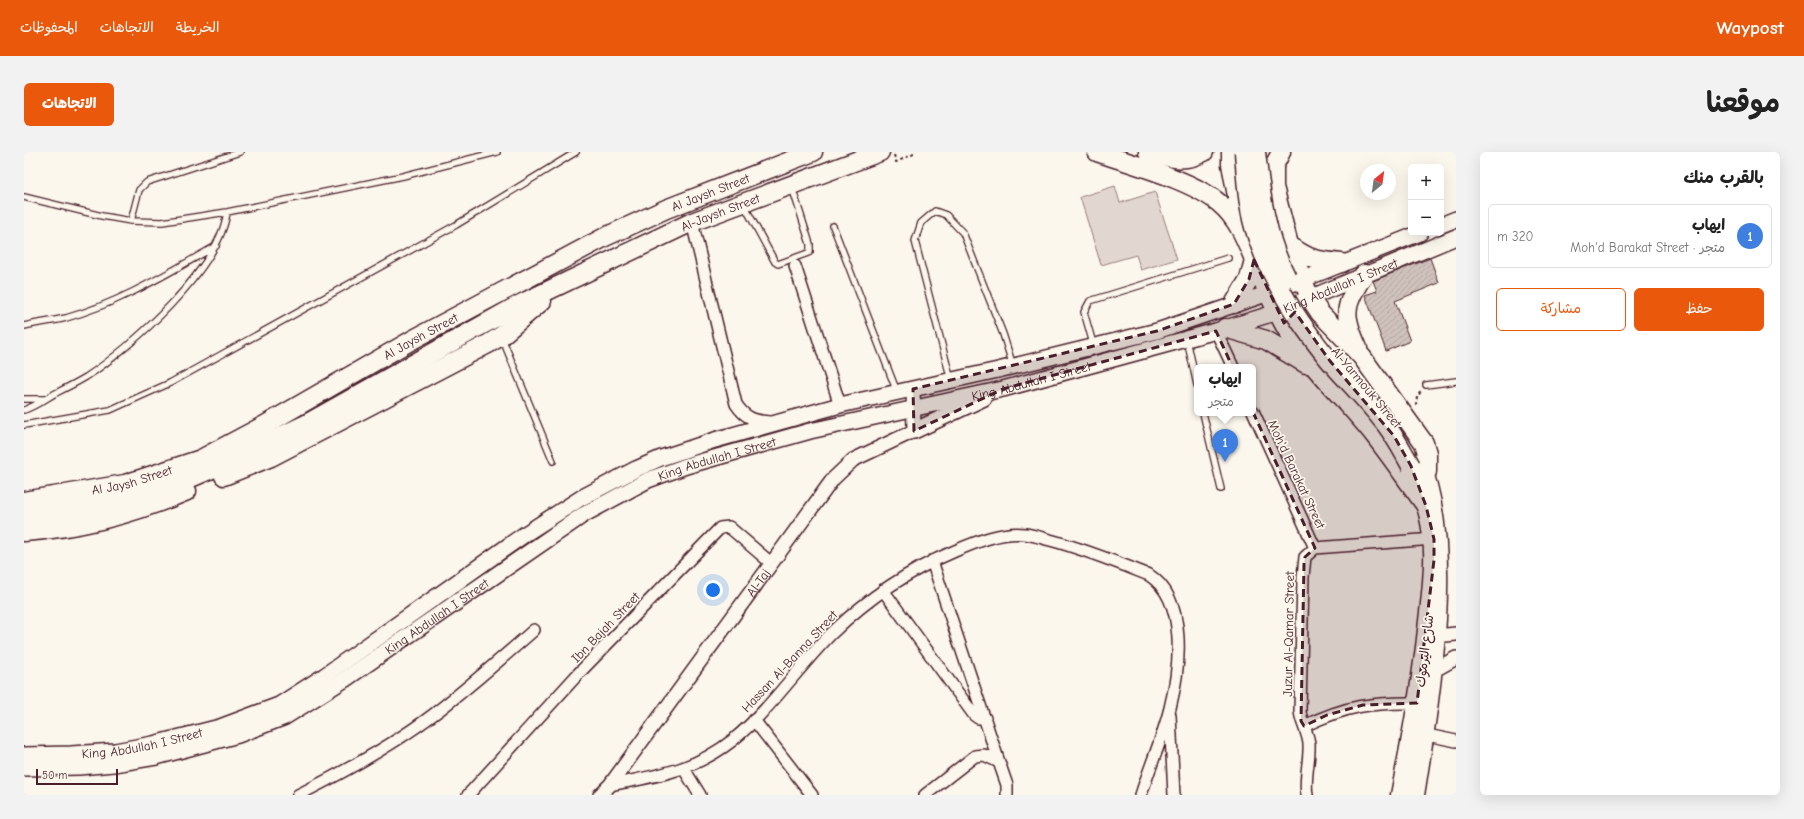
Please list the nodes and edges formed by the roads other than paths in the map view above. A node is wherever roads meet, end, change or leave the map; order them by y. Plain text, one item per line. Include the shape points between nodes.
1 (240, 152) edge
2 (497, 152) edge
3 (576, 152) edge
4 (813, 152) edge
5 (880, 152) edge
6 (1096, 152) edge
7 (1148, 152) edge
8 (1204, 152) edge
9 (1231, 152) edge
10 (1244, 152) edge
11 (1256, 152) edge
12 (1276, 157) edge
13 (791, 185) junction
14 (24, 197) edge
15 (743, 203) junction
16 (228, 212) junction
17 (1456, 219) edge
18 (131, 222) junction
19 (692, 222) junction
20 (1444, 224) edge
21 (833, 226) dead end
22 (1412, 236) edge
23 (1244, 237) junction
24 (1456, 237) edge
25 (217, 245) junction
26 (1289, 246) junction
27 (1228, 258) dead end
28 (1254, 260) junction
29 (1342, 263) junction
30 (795, 266) dead end
31 (1364, 274) junction
32 (1302, 281) junction
33 (564, 282) junction
34 (1268, 294) junction
35 (1310, 298) junction
36 (1234, 304) junction
37 (1277, 312) junction
38 (1320, 314) junction
39 (24, 326) edge
40 (1286, 329) junction
41 (1221, 330) junction
42 (502, 336) junction
43 (1187, 340) junction
44 (1094, 347) junction
45 (1362, 356) junction
46 (1232, 364) edge
47 (1013, 366) junction
48 (1317, 371) junction
49 (1194, 372) edge
50 (951, 381) junction
51 (1456, 381) edge
52 (1426, 385) dead end
53 (914, 389) junction
54 (1003, 389) junction
55 (897, 392) junction
56 (46, 398) junction
57 (24, 399) edge
58 (840, 405) junction
59 (914, 408) junction
60 (24, 410) edge
61 (1204, 416) edge
62 (1255, 416) edge
63 (775, 423) junction
64 (24, 425) edge
65 (914, 431) junction
66 (553, 461) dead end
67 (1419, 466) junction
68 (1221, 489) dead end
69 (24, 501) edge
70 (1426, 506) junction
71 (24, 518) edge
72 (24, 532) edge
73 (1434, 539) junction
74 (1315, 548) junction
75 (932, 561) junction
76 (771, 563) junction
77 (883, 590) junction
78 (534, 630) dead end
79 (1451, 635) edge
80 (1456, 658) edge
81 (1440, 667) junction
82 (1417, 703) junction
83 (1170, 708) junction
84 (985, 718) junction
85 (754, 720) junction
86 (1304, 726) junction
87 (1427, 736) junction
88 (1456, 741) edge
89 (24, 755) edge
90 (999, 762) junction
91 (24, 768) edge
92 (684, 769) junction
93 (610, 785) junction
94 (298, 795) edge
95 (468, 795) edge
96 (600, 795) edge
97 (700, 795) edge
98 (812, 795) edge
99 (925, 795) edge
100 (1007, 795) edge
101 (1141, 795) edge
102 (1174, 795) edge
103 (1307, 795) edge
104 (1400, 795) edge
105 (1415, 795) edge

1 - 18 lane via 147,182 139,190
2 - 16 lane via 403,176
3 - 64 lane via 456,225 170,383 110,410
4 - 69 highway, Al Jaysh Street via 666,209 605,237 412,340 201,459 125,484
5 - 13 highway, Al-Jaysh Street
6 - 23 highway via 1206,193 1231,215
7 - 8 highway via 1186,159
9 - 23 highway
10 - 67 highway, Al-Yarmouk Street, bridge via 1254,226 1265,260 1310,335
11 - 67 highway, Al-Yarmouk Street, bridge via 1264,214 1282,270 1326,339 1389,409 1401,426
12 - 26 highway via 1274,187
13 - 15 highway, Al-Jaysh Street
13 - 15 lane via 810,244 808,254 778,264 775,262
14 - 18 lane
15 - 19 highway, Al-Jaysh Street
16 - 18 lane via 162,222
16 - 25 lane via 223,234
17 - 20 main road
19 - 33 highway, Al-Jaysh Street
19 - 63 street via 736,404 748,417 756,421
21 - 55 lane
22 - 29 main road, King Abdullah I Street
23 - 28 highway
24 - 31 main road, King Abdullah I Street
25 - 39 lane via 110,302 66,318
25 - 56 lane via 184,290 133,340 86,377
26 - 29 highway via 1314,260
26 - 32 highway
27 - 44 lane via 1090,301 1084,312
28 - 34 highway
28 - 36 highway via 1249,279
29 - 32 main road, King Abdullah I Street
30 - 58 street
31 - 35 main road, King Abdullah I Street
31 - 45 highway via 1351,295 1346,314
32 - 34 main road, King Abdullah I Street
32 - 35 highway
33 - 42 highway
33 - 71 highway, Al Jaysh Street via 306,424 214,468 122,501
34 - 36 main road, King Abdullah I Street
34 - 37 highway
35 - 37 main road, King Abdullah I Street
35 - 38 highway
36 - 44 main road, King Abdullah I Street via 1157,331
37 - 40 highway
37 - 41 main road, King Abdullah I Street
38 - 40 highway via 1307,308 1296,311
38 - 45 highway
40 - 48 highway
41 - 43 main road, King Abdullah I Street
41 - 46 street
41 - 48 highway via 1252,334 1272,342
42 - 66 lane
42 - 72 highway via 271,457 164,501 84,524
43 - 49 lane
43 - 54 main road, King Abdullah I Street
44 - 47 main road, King Abdullah I Street
45 - 67 highway via 1424,443 1426,453
47 - 50 main road, King Abdullah I Street
47 - 50 lane via 963,234 946,216 935,211 921,223 915,241
48 - 70 highway via 1374,436
50 - 53 main road, King Abdullah I Street
51 - 52 lane
53 - 55 main road, King Abdullah I Street
53 - 59 street
54 - 59 main road, King Abdullah I Street
54 - 65 main road
55 - 58 main road, King Abdullah I Street
56 - 57 lane
56 - 60 lane
58 - 63 main road, King Abdullah I Street
59 - 65 street
59 - 91 main road, King Abdullah I Street via 771,441 648,480 565,527 344,680 285,717 263,727 156,757 79,768
61 - 68 lane
62 - 74 street, Moh'd Barakat Street
63 - 89 main road, King Abdullah I Street via 661,458 581,498 279,705 220,727 153,744 115,751
65 - 76 street, Al-Taj via 853,460 842,469
67 - 70 highway, شارع اليرموك
67 - 79 highway, Al-Yarmouk Street via 1443,515 1448,541
70 - 73 highway, شارع اليرموك
73 - 74 street
73 - 82 highway, شارع اليرموك via 1432,584
74 - 86 street, Juzur Al-Qamar Street via 1306,557 1304,564 1300,711 1300,721
75 - 77 street, Hassan Al-Banna Street
75 - 83 street, Hassan Al-Banna Street via 969,545 1003,535 1026,534 1073,546 1149,575 1157,580 1168,595 1175,619 1178,652
75 - 84 street
76 - 93 street, Al-Taj
76 - 95 street, Ibn Bajah Street via 729,527 720,528 579,673
77 - 84 street via 974,715
77 - 85 street, Hassan Al-Banna Street via 832,633
78 - 94 street via 432,715 360,762
79 - 81 highway, Al-Yarmouk Street
80 - 81 street
81 - 87 highway, Al-Yarmouk Street
82 - 86 street via 1363,704 1332,713
82 - 104 highway, شارع اليرموك
83 - 101 street, Hassan Al-Banna Street
83 - 102 street
84 - 90 street
85 - 92 street, Hassan Al-Banna Street via 733,740
85 - 98 street
86 - 103 street, Juzur Al-Qamar Street via 1308,736 1309,758
87 - 88 street
87 - 105 highway, Al-Yarmouk Street
90 - 99 street via 984,755 975,756
90 - 100 street via 1007,785
92 - 93 street, Hassan Al-Banna Street
92 - 97 street
93 - 96 street, Al-Taj

